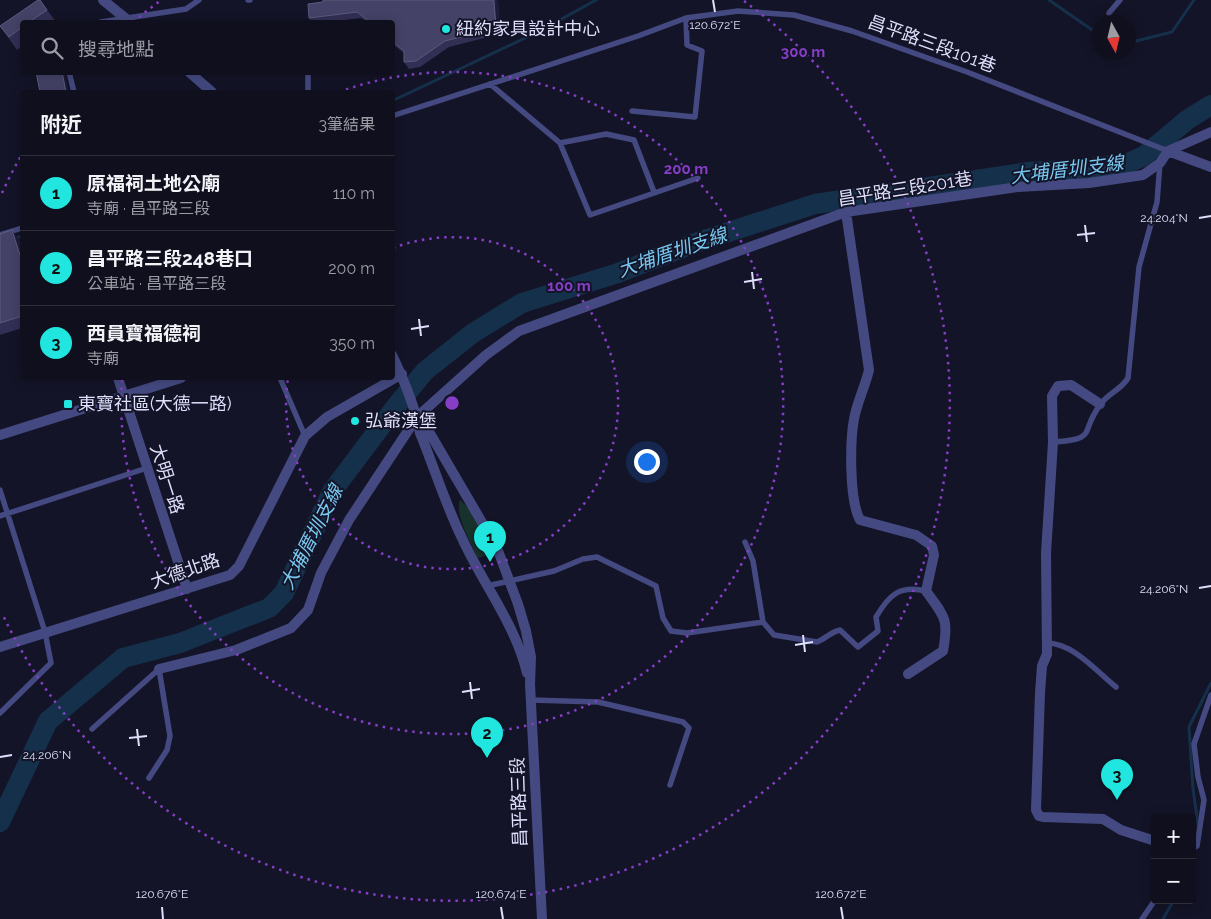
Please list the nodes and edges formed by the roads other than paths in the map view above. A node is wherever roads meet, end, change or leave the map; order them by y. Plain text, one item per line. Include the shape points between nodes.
1 (103, 0) edge
2 (199, 0) edge
3 (1120, 0) edge
4 (1109, 13) dead end
5 (686, 18) junction
6 (128, 20) edge
7 (70, 75) edge
8 (192, 75) edge
9 (308, 75) edge
10 (490, 84) junction
11 (74, 90) edge
12 (210, 90) edge
13 (308, 90) edge
14 (632, 111) dead end
15 (395, 115) edge
16 (1211, 132) edge
17 (560, 143) junction
18 (1168, 151) junction
19 (1160, 163) junction
20 (1211, 167) edge
21 (698, 178) dead end
22 (654, 192) junction
23 (846, 212) junction
24 (20, 229) edge
25 (0, 235) edge
26 (395, 361) edge
27 (402, 374) junction
28 (395, 378) edge
29 (119, 380) edge
30 (175, 380) edge
31 (281, 380) edge
32 (392, 380) edge
33 (124, 397) junction
34 (1100, 404) junction
35 (417, 417) junction
36 (0, 435) edge
37 (305, 436) junction
38 (1053, 442) junction
39 (147, 468) junction
40 (0, 490) edge
41 (8, 514) junction
42 (0, 516) edge
43 (745, 542) dead end
44 (508, 582) junction
45 (486, 586) junction
46 (187, 590) junction
47 (926, 591) junction
48 (763, 622) junction
49 (45, 632) junction
50 (1048, 643) junction
51 (0, 647) edge
52 (159, 669) junction
53 (908, 674) dead end
54 (530, 684) junction
55 (1116, 687) dead end
56 (1211, 695) edge
57 (531, 700) junction
58 (0, 714) edge
59 (92, 729) dead end
60 (149, 778) dead end
61 (670, 785) dead end
62 (1208, 800) edge
63 (1151, 840) edge
64 (1196, 844) edge
65 (1152, 904) edge
66 (542, 919) edge
67 (1142, 919) edge

1 - 6 street
2 - 6 lane via 186,9
3 - 4 lane
5 - 10 lane, 昌平路三段101巷
5 - 14 lane via 687,45 702,51 695,117
5 - 18 lane, 昌平路三段101巷 via 738,11 794,15 852,31
7 - 11 lane
8 - 12 street
9 - 13 lane
10 - 15 lane, 昌平路三段101巷
10 - 17 lane
16 - 18 street
17 - 22 lane via 606,134 634,140
17 - 22 lane via 590,215
18 - 19 street, 昌平路三段201巷
18 - 20 street
19 - 23 street, 昌平路三段201巷 via 1142,175 1090,183 1018,187
19 - 34 lane via 1157,202 1139,267 1128,378
21 - 22 lane
23 - 35 street, 昌平路三段201巷 via 519,331 486,355
23 - 47 street via 868,370 854,418 855,512 860,520 916,535 932,546 934,555
24 - 25 lane
26 - 27 street, 昌平路三段
27 - 28 street
27 - 35 street, 昌平路三段
29 - 33 street, 大明一路
30 - 33 street
31 - 37 lane
32 - 37 street via 327,417
33 - 36 street
33 - 39 street, 大明一路
34 - 38 lane via 1086,434 1080,439
34 - 38 street via 1071,384 1058,386 1052,396
35 - 44 street, 昌平路三段 via 483,522 497,548
35 - 45 street, 昌平路三段 via 420,433 460,535
35 - 52 street, 昌平路三段201巷 via 350,520 321,573 308,610 291,628 236,650
37 - 46 street, 大德北路 via 239,566 230,575
38 - 50 street via 1046,553
39 - 41 lane
39 - 46 street, 大明一路
40 - 41 lane
41 - 42 lane
41 - 49 lane
43 - 48 lane via 753,561
44 - 45 lane
44 - 48 lane via 597,557 656,586 663,618 672,631 687,633
44 - 54 street, 昌平路三段 via 526,631 531,657
45 - 54 street, 昌平路三段 via 509,623
46 - 49 street, 大德北路
47 - 48 lane via 913,588 886,599 876,617 878,631 858,647 840,630 817,642 774,635
47 - 53 street via 945,617 947,628 943,651
49 - 51 street, 大德北路
49 - 58 lane via 51,663
50 - 55 lane via 1071,650
50 - 63 street via 1040,693 1037,813 1043,817 1103,819 1121,830
52 - 59 lane
52 - 60 lane via 170,736 167,750
54 - 57 street, 昌平路三段
56 - 62 lane via 1194,744 1198,776
57 - 61 lane via 598,702 682,722 689,728
57 - 66 street, 昌平路三段
62 - 64 lane
65 - 67 lane

